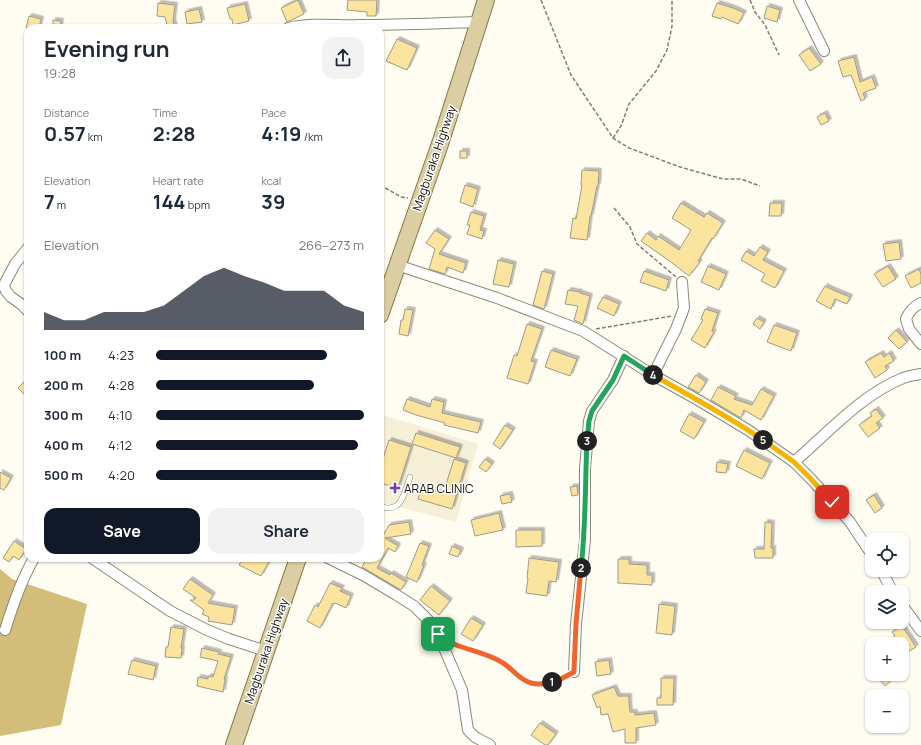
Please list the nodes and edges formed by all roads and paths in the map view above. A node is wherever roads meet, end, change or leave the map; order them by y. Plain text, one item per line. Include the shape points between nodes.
1 (486, 0) edge
2 (541, 0) edge
3 (672, 0) edge
4 (750, 0) edge
5 (799, 0) edge
6 (479, 22) junction
7 (384, 25) edge
8 (824, 52) dead end
9 (779, 55) dead end
10 (613, 138) junction
11 (760, 186) dead end
12 (384, 187) edge
13 (420, 199) junction
14 (614, 208) dead end
15 (24, 253) edge
16 (397, 265) junction
17 (682, 282) joint
18 (384, 303) edge
19 (921, 303) edge
20 (24, 307) edge
21 (682, 314) junction
22 (583, 331) junction
23 (921, 344) edge
24 (624, 356) junction
25 (921, 374) edge
26 (653, 375) junction
27 (794, 462) junction
28 (410, 477) dead end
29 (384, 507) edge
30 (865, 544) edge
31 (32, 562) edge
32 (98, 562) edge
33 (297, 562) edge
34 (336, 562) edge
35 (909, 615) edge
36 (5, 630) dead end
37 (921, 631) edge
38 (438, 634) junction
39 (266, 651) junction
40 (574, 672) joint
41 (234, 745) edge
42 (490, 745) edge

1 - 6 main road, Magburaka Highway
2 - 10 path via 571,75
3 - 10 path via 672,26 667,50 656,71 629,104 621,126
4 - 9 path
5 - 8 street
6 - 7 street
6 - 13 main road, Magburaka Highway
10 - 11 path via 629,148 680,168 723,179 740,179
12 - 13 path via 401,197
13 - 16 main road, Magburaka Highway
14 - 17 path via 630,227 637,244
15 - 20 street via 4,286 11,297
16 - 18 main road, Magburaka Highway
16 - 22 street via 498,298
17 - 21 street
19 - 23 street via 909,312 906,319 909,329
21 - 22 path
21 - 26 street
22 - 24 street
24 - 26 street
24 - 40 street via 613,380 592,411 589,421 585,468 584,540
25 - 27 street via 904,377 882,388 850,411
26 - 27 street via 748,430
27 - 30 street via 850,522
28 - 29 lane via 401,502 396,506
31 - 36 street via 19,589
32 - 39 street via 170,611 207,630
33 - 39 main road, Magburaka Highway
34 - 38 street via 414,606
35 - 37 street
38 - 40 path via 454,644 479,651 502,662 523,680 531,683 540,685 557,681
38 - 42 street via 462,690 468,730
39 - 41 main road, Magburaka Highway

